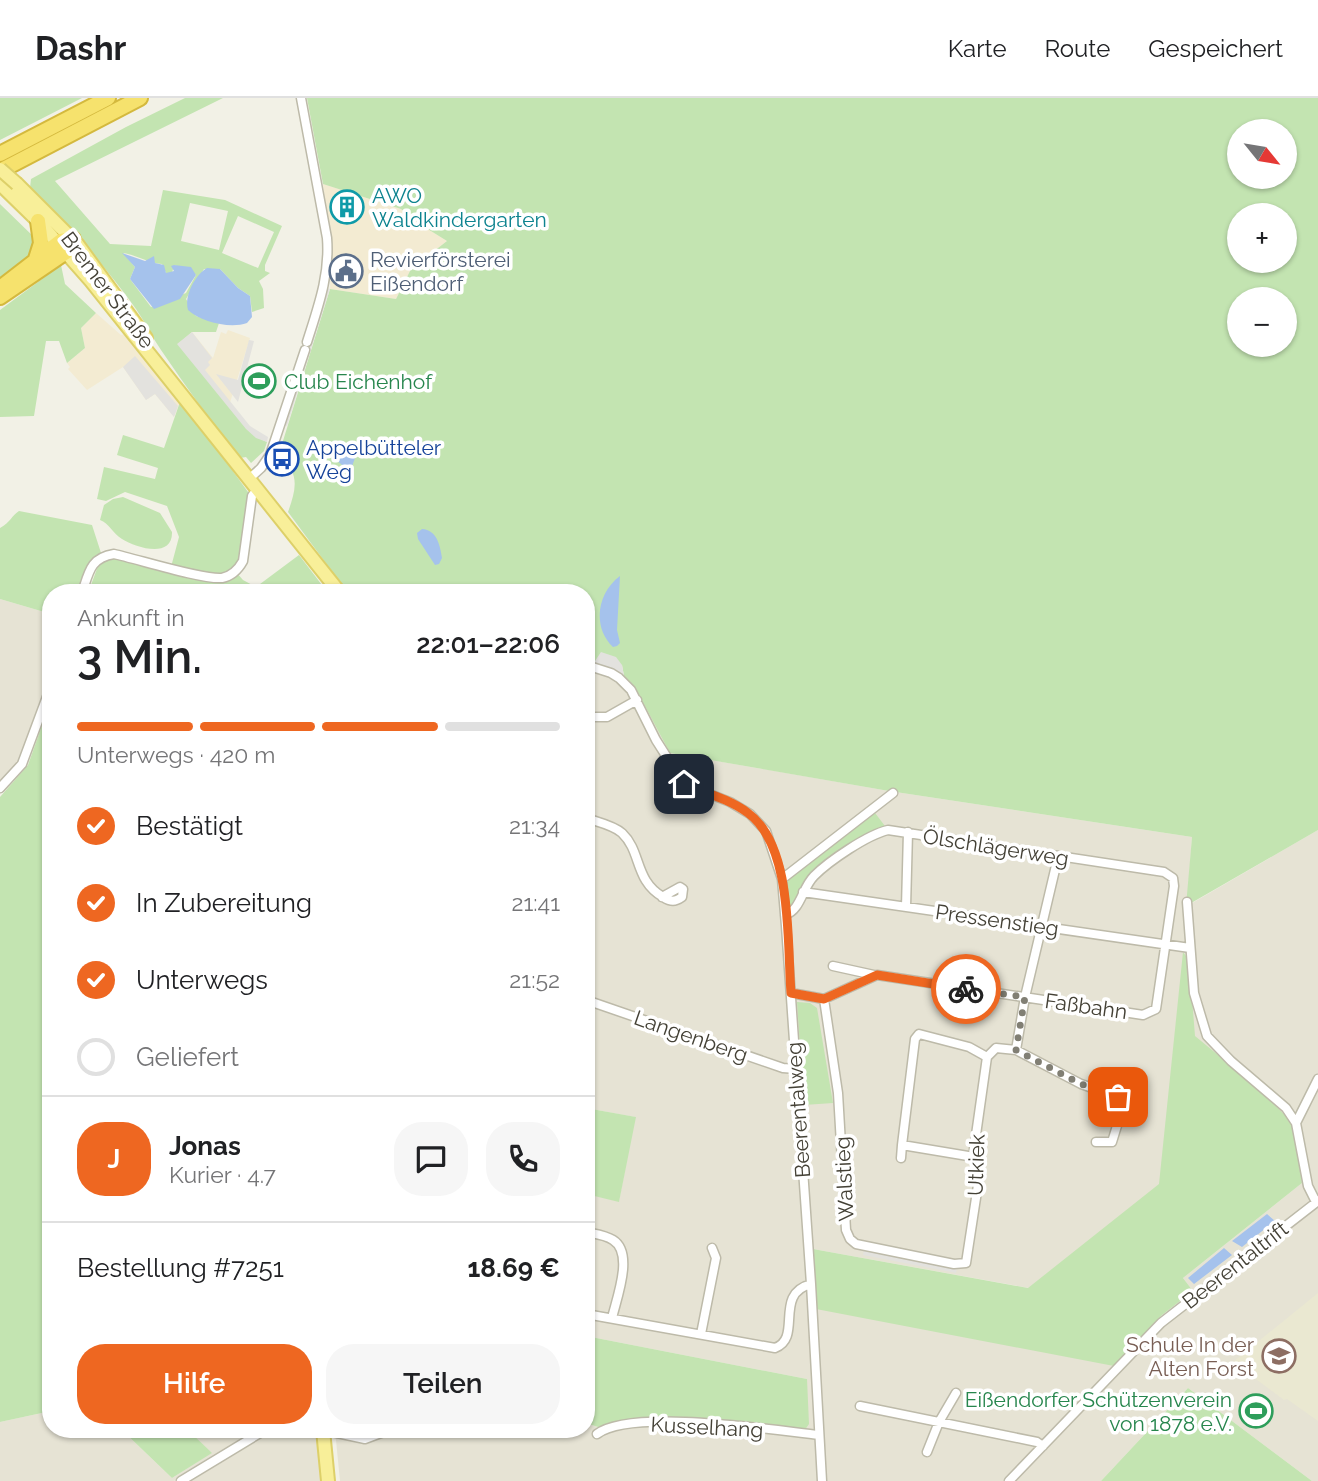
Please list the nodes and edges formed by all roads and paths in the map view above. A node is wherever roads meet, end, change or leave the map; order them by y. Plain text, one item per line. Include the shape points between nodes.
1 (108, 98) edge
2 (141, 98) edge
3 (301, 98) edge
4 (0, 154) edge
5 (0, 170) edge
6 (8, 186) edge
7 (38, 221) junction
8 (66, 245) junction
9 (35, 263) junction
10 (0, 288) edge
11 (0, 297) edge
12 (254, 483) junction
13 (85, 584) edge
14 (333, 584) edge
15 (595, 669) edge
16 (637, 701) junction
17 (42, 710) edge
18 (595, 717) edge
19 (0, 788) edge
20 (892, 793) dead end
21 (595, 822) edge
22 (908, 832) junction
23 (1058, 857) junction
24 (782, 879) junction
25 (803, 892) junction
26 (662, 897) dead end
27 (1187, 902) dead end
28 (906, 907) junction
29 (785, 915) junction
30 (1041, 927) junction
31 (1167, 945) junction
32 (1190, 948) junction
33 (833, 967) dead end
34 (877, 975) junction
35 (791, 993) junction
36 (1025, 997) junction
37 (824, 999) junction
38 (595, 1003) edge
39 (1016, 1050) junction
40 (987, 1057) junction
41 (796, 1069) junction
42 (1318, 1079) edge
43 (1296, 1123) junction
44 (1096, 1142) dead end
45 (902, 1145) junction
46 (974, 1157) junction
47 (901, 1158) dead end
48 (1317, 1202) edge
49 (595, 1235) edge
50 (712, 1248) dead end
51 (966, 1263) joint
52 (811, 1284) junction
53 (595, 1315) edge
54 (612, 1318) junction
55 (701, 1334) junction
56 (956, 1393) dead end
57 (859, 1406) dead end
58 (939, 1422) junction
59 (597, 1434) dead end
60 (819, 1435) junction
61 (252, 1438) edge
62 (324, 1438) edge
63 (1042, 1446) junction
64 (927, 1452) dead end
65 (181, 1481) edge
66 (328, 1481) edge
67 (822, 1481) edge
68 (1009, 1481) edge

1 - 4 highway
2 - 5 highway
3 - 12 street via 328,250 325,283 270,454
5 - 6 main road, Bremer Straße, bridge
6 - 7 main road, Bremer Straße
6 - 8 main road, Bremer Straße
7 - 8 main road, Bremer Straße
7 - 9 highway via 41,243
8 - 9 highway
8 - 11 highway
8 - 12 main road, Bremer Straße via 126,309 177,388
9 - 10 highway
12 - 13 street via 243,561 230,575 210,577 114,554 102,556 91,567
12 - 14 main road, Bremer Straße
15 - 16 street, Beerentalweg via 619,678
16 - 18 street via 607,717
16 - 24 street, Beerentalweg via 684,784 730,802 766,831
17 - 19 street via 22,764
20 - 24 street
21 - 26 street via 622,833 649,888
22 - 23 street, Ölschlägerweg
22 - 25 street, Ölschlägerweg via 876,834 824,867
22 - 28 street
23 - 30 street
23 - 31 street, Ölschlägerweg via 1164,872 1172,877
24 - 29 street, Beerentalweg
25 - 28 street, Pressenstieg
25 - 29 street, Ölschlägerweg via 795,910
27 - 32 street
28 - 30 street, Pressenstieg
29 - 35 street, Beerentalweg
30 - 31 street, Pressenstieg
30 - 36 street
31 - 32 street, Pressenstieg
31 - 36 street, Faßbahn via 1156,1009 1143,1015
32 - 43 street via 1194,993 1207,1036 1286,1108
33 - 34 street, Faßbahn
34 - 36 street, Faßbahn
34 - 37 street
35 - 37 street
35 - 41 street, Beerentalweg
36 - 39 street
37 - 51 street, Walstieg via 838,1093 848,1235 864,1247
38 - 41 street, Langenberg
39 - 40 street via 996,1048
39 - 44 street via 1124,1103 1112,1142
40 - 45 street via 969,1047 919,1034
40 - 46 street, Utkiek
41 - 52 street, Beerentalweg
42 - 43 street
43 - 48 street via 1308,1186
45 - 46 street
45 - 47 street
46 - 51 street, Utkiek via 978,1185
48 - 63 street, Beerentaltrift via 1163,1321
49 - 54 street via 611,1239 623,1253
50 - 55 street via 716,1258
52 - 55 street via 793,1295 786,1338 780,1347
52 - 60 street, Beerentalweg
53 - 54 street
54 - 55 street
56 - 58 street
57 - 58 street
58 - 63 street
58 - 64 street
59 - 60 street, Kusselhang via 635,1424 681,1421
60 - 67 street, Beerentalweg
61 - 65 street
62 - 66 main road
63 - 68 street, Beerentaltrift

